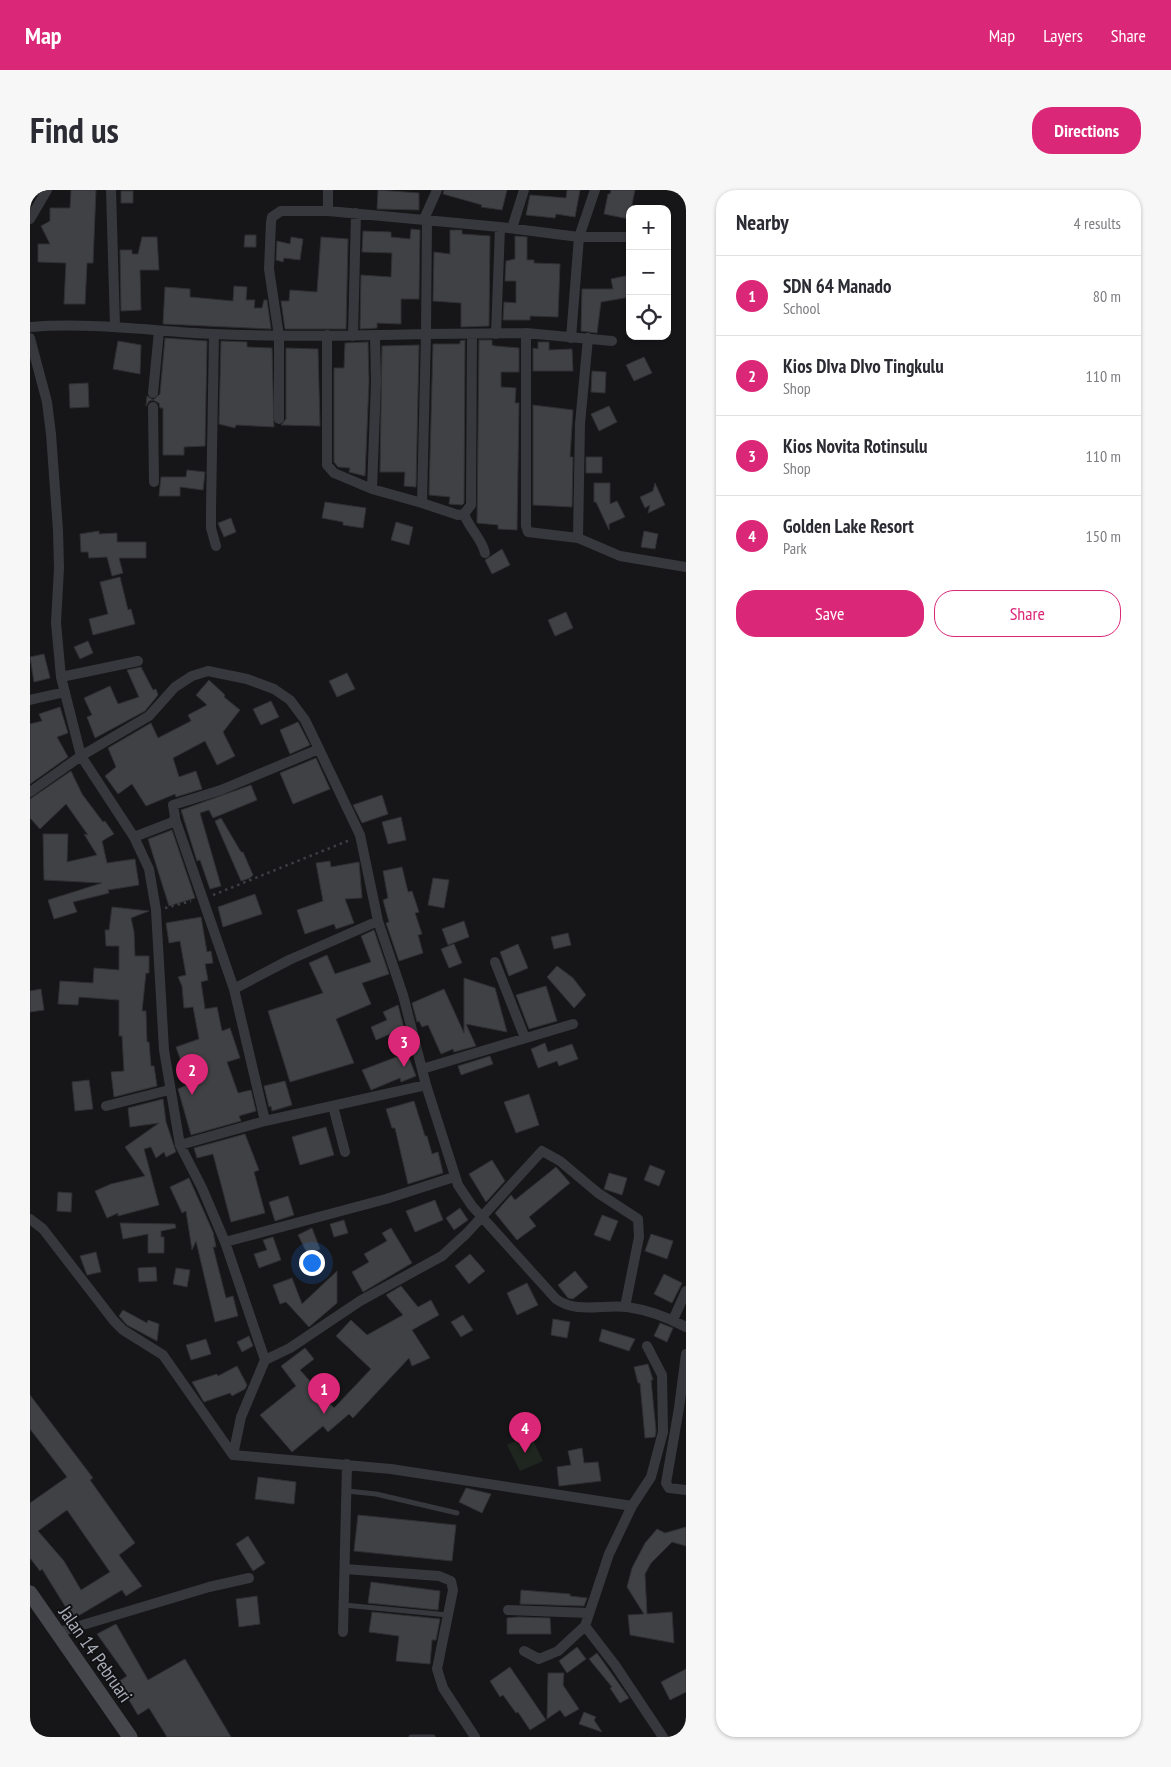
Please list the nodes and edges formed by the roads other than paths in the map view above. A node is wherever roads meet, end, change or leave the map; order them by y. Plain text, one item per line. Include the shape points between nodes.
1 (47, 190) edge
2 (111, 190) edge
3 (328, 190) edge
4 (436, 190) edge
5 (524, 190) edge
6 (595, 190) edge
7 (328, 211) junction
8 (356, 213) junction
9 (30, 219) edge
10 (425, 219) junction
11 (500, 227) junction
12 (512, 228) junction
13 (579, 237) junction
14 (626, 237) edge
15 (115, 326) junction
16 (30, 327) edge
17 (153, 330) junction
18 (526, 333) junction
19 (214, 334) junction
20 (426, 334) junction
21 (472, 334) junction
22 (496, 334) junction
23 (279, 336) junction
24 (327, 336) junction
25 (354, 336) junction
26 (375, 336) junction
27 (30, 338) edge
28 (571, 338) junction
29 (588, 338) junction
30 (612, 340) dead end
31 (153, 393) dead end
32 (153, 407) dead end
33 (279, 419) dead end
34 (154, 482) dead end
35 (372, 488) junction
36 (422, 503) junction
37 (464, 514) junction
38 (578, 538) junction
39 (216, 546) dead end
40 (485, 553) dead end
41 (686, 567) edge
42 (138, 661) dead end
43 (61, 677) junction
44 (65, 692) junction
45 (30, 700) edge
46 (319, 749) junction
47 (81, 756) junction
48 (30, 792) edge
49 (175, 819) junction
50 (134, 837) junction
51 (378, 921) junction
52 (495, 962) dead end
53 (234, 990) junction
54 (573, 1024) dead end
55 (525, 1038) junction
56 (422, 1069) junction
57 (426, 1085) junction
58 (169, 1090) junction
59 (336, 1105) junction
60 (106, 1106) dead end
61 (265, 1121) junction
62 (180, 1144) junction
63 (345, 1152) dead end
64 (454, 1177) junction
65 (482, 1217) junction
66 (30, 1219) edge
67 (225, 1242) junction
68 (686, 1291) edge
69 (625, 1307) junction
70 (673, 1320) junction
71 (686, 1327) edge
72 (647, 1346) dead end
73 (686, 1354) edge
74 (265, 1360) junction
75 (233, 1455) junction
76 (348, 1464) junction
77 (686, 1490) edge
78 (347, 1491) junction
79 (632, 1506) junction
80 (457, 1513) dead end
81 (345, 1569) junction
82 (249, 1578) dead end
83 (30, 1594) edge
84 (344, 1605) junction
85 (508, 1610) dead end
86 (589, 1613) junction
87 (448, 1615) junction
88 (585, 1626) junction
89 (343, 1632) dead end
90 (56, 1633) junction
91 (524, 1651) dead end
92 (130, 1737) edge
93 (411, 1737) edge
94 (433, 1737) edge
95 (475, 1737) edge
96 (663, 1737) edge

1 - 9 street
2 - 15 street
3 - 7 street
4 - 10 street
5 - 12 street
6 - 13 street
7 - 8 street
7 - 23 street via 281,211 272,217 269,260
8 - 10 street
8 - 25 street
10 - 11 street
10 - 20 street
11 - 12 street
11 - 22 street
12 - 13 street
13 - 14 street
13 - 28 street
15 - 16 street
15 - 17 street
17 - 19 street
17 - 31 street
18 - 22 street
18 - 28 street
18 - 38 street via 526,526 528,532 534,534
19 - 23 street
19 - 39 street via 211,528
20 - 21 street
20 - 26 street
20 - 36 street
21 - 22 street
21 - 37 street via 470,505
23 - 24 street
23 - 33 street
24 - 25 street
24 - 35 street via 327,465 334,473
25 - 26 street
26 - 35 street
27 - 43 street via 47,402 51,434 58,530 57,654
28 - 29 street
29 - 30 street
29 - 38 street via 580,424
32 - 34 street
35 - 36 street
36 - 37 street
37 - 40 street
38 - 41 street via 620,556
42 - 43 street
43 - 44 street
44 - 45 street
44 - 47 street
46 - 47 street via 290,700 274,689 247,679 208,671 175,687 149,716
46 - 49 street via 216,792 173,805
46 - 51 street via 360,835
47 - 48 street
47 - 50 street
49 - 50 street
49 - 53 street
50 - 58 street via 149,869 156,910
51 - 53 street via 289,960
51 - 56 street via 403,995
52 - 55 street
53 - 61 street
54 - 55 street
55 - 56 street
56 - 57 street
57 - 59 street
57 - 64 street
58 - 60 street
58 - 62 street
59 - 61 street
59 - 63 street
61 - 62 street
62 - 67 street
64 - 65 street via 466,1199
64 - 67 street via 370,1204
65 - 69 street via 536,1280 562,1304 579,1308
65 - 69 street via 537,1154 545,1151 638,1220 639,1237
65 - 74 street via 452,1248 419,1270 348,1308 290,1348
66 - 75 street via 43,1229 118,1326 163,1355
67 - 74 street
68 - 70 street
69 - 70 street
70 - 71 street
72 - 79 street via 662,1375 663,1432 651,1477
73 - 77 street via 666,1483 669,1488
74 - 75 street via 241,1417
75 - 76 street
76 - 78 street
76 - 79 street
78 - 80 lane via 376,1494
78 - 81 street
79 - 86 street via 610,1554
81 - 84 street
81 - 87 street via 447,1577 453,1586
82 - 90 street
83 - 90 main road, Jalan 14 Pebruari
84 - 87 lane
84 - 89 street
85 - 86 street
86 - 88 street
87 - 95 street via 436,1669
88 - 91 street via 549,1656 539,1659
88 - 96 street via 620,1671
90 - 92 main road, Jalan 14 Pebruari
93 - 94 lane

